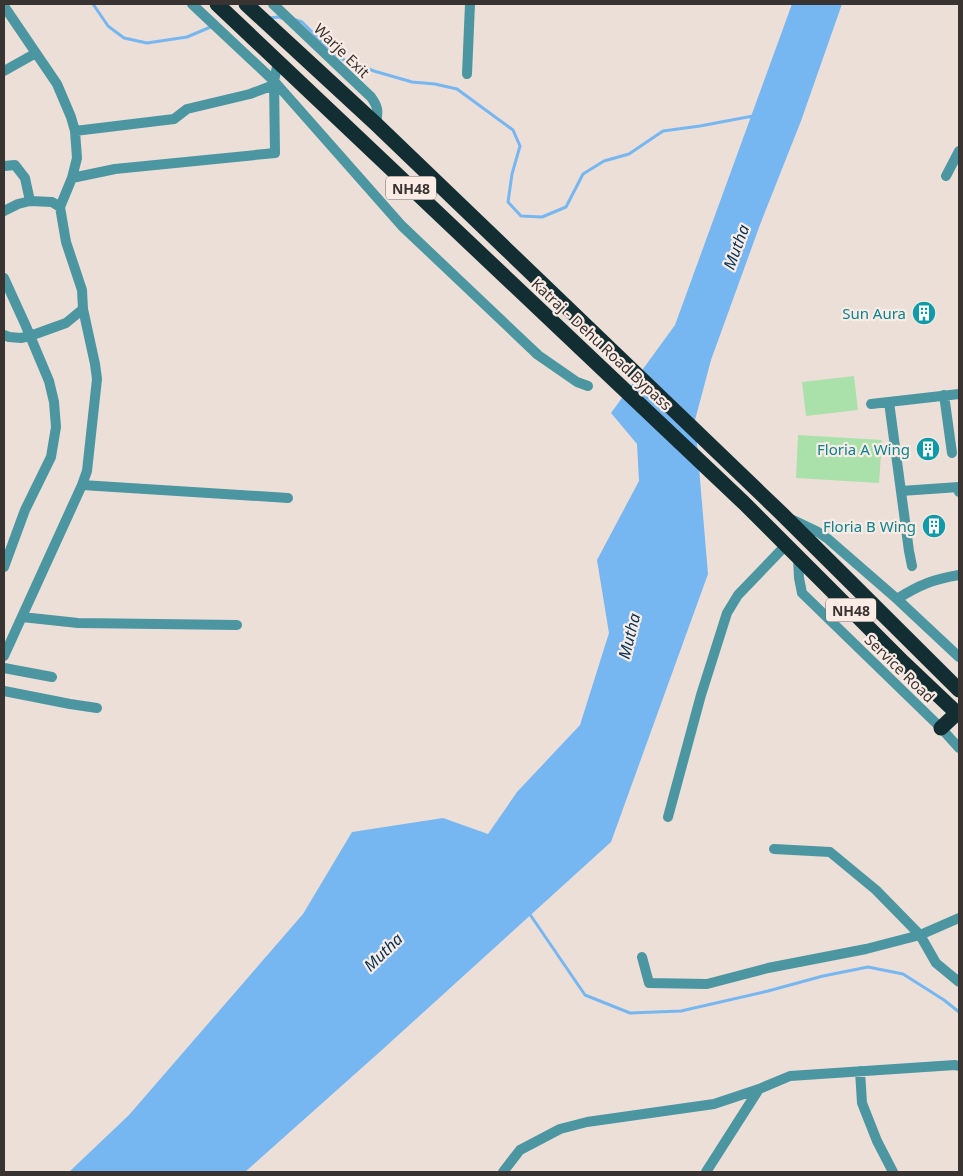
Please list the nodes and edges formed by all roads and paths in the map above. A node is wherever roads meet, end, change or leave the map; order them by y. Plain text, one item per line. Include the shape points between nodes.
1 (192, 4) edge
2 (246, 4) edge
3 (470, 4) edge
4 (218, 5) edge
5 (274, 5) edge
6 (4, 6) edge
7 (36, 53) junction
8 (278, 62) junction
9 (4, 71) edge
10 (467, 74) dead end
11 (274, 81) junction
12 (376, 124) junction
13 (75, 131) junction
14 (959, 151) edge
15 (4, 166) edge
16 (946, 176) dead end
17 (72, 178) junction
18 (30, 201) junction
19 (60, 208) junction
20 (4, 210) edge
21 (4, 278) edge
22 (83, 309) junction
23 (4, 335) edge
24 (30, 336) junction
25 (588, 386) dead end
26 (959, 394) edge
27 (944, 395) junction
28 (889, 402) junction
29 (871, 404) dead end
30 (952, 453) dead end
31 (82, 485) junction
32 (901, 491) junction
33 (959, 492) edge
34 (288, 498) dead end
35 (782, 514) junction
36 (786, 545) junction
37 (798, 558) junction
38 (912, 566) dead end
39 (4, 567) edge
40 (959, 575) edge
41 (897, 599) junction
42 (22, 617) junction
43 (237, 625) dead end
44 (4, 656) edge
45 (959, 657) edge
46 (4, 668) edge
47 (52, 677) dead end
48 (959, 690) edge
49 (4, 691) edge
50 (97, 708) dead end
51 (958, 714) edge
52 (941, 728) junction
53 (959, 748) edge
54 (668, 817) dead end
55 (774, 849) dead end
56 (959, 918) edge
57 (920, 936) junction
58 (642, 957) dead end
59 (959, 982) edge
60 (959, 1066) edge
61 (860, 1071) junction
62 (759, 1089) junction
63 (513, 1167) edge
64 (502, 1172) edge
65 (706, 1172) edge
66 (892, 1172) edge

1 - 11 street
2 - 12 highway, Katraj - Dehu Road Bypass / NH48
3 - 10 street
4 - 8 highway, Katraj - Dehu Road Bypass / NH48
5 - 12 street, Warje Exit via 371,97 378,111
6 - 7 street
7 - 9 street
7 - 13 street via 57,84
8 - 11 street
8 - 36 highway, Katraj - Dehu Road Bypass / NH48
11 - 13 street via 271,86 250,94 187,109 174,119
11 - 17 street via 275,153 115,169
11 - 25 street via 402,226 538,355
12 - 35 highway, Katraj - Dehu Road Bypass / NH48
13 - 17 street via 77,158
14 - 16 street
15 - 18 street via 15,164 25,178
17 - 19 street
18 - 19 street via 52,202
18 - 20 street
19 - 22 street via 66,242 82,290
21 - 24 street
22 - 24 street via 66,322
22 - 31 street via 97,379 87,471
23 - 24 street
24 - 39 street via 49,381 56,427 51,457 25,510
26 - 27 street
27 - 28 street
27 - 30 street
28 - 29 street
28 - 32 street
31 - 34 street
31 - 42 street
32 - 33 street via 959,487
32 - 38 street
35 - 41 street via 828,539
35 - 48 highway, Katraj - Dehu Road Bypass / NH48
36 - 37 highway, Katraj - Dehu Road Bypass / NH48
36 - 54 street via 738,595 727,613
37 - 51 highway, Katraj - Dehu Road Bypass / NH48
37 - 52 street, Service Road via 802,593
40 - 41 street via 932,581
41 - 45 street
42 - 43 street via 78,623
42 - 44 street
46 - 47 street
49 - 50 street
51 - 52 highway
52 - 53 street, Service Road
55 - 57 street via 830,852 876,890
56 - 57 street
57 - 58 street via 707,984 649,983
57 - 59 street via 936,963
60 - 61 street
61 - 62 street via 790,1076
61 - 66 street via 862,1103
62 - 63 street via 714,1104 587,1122 560,1129 520,1150
62 - 65 street
63 - 64 street

